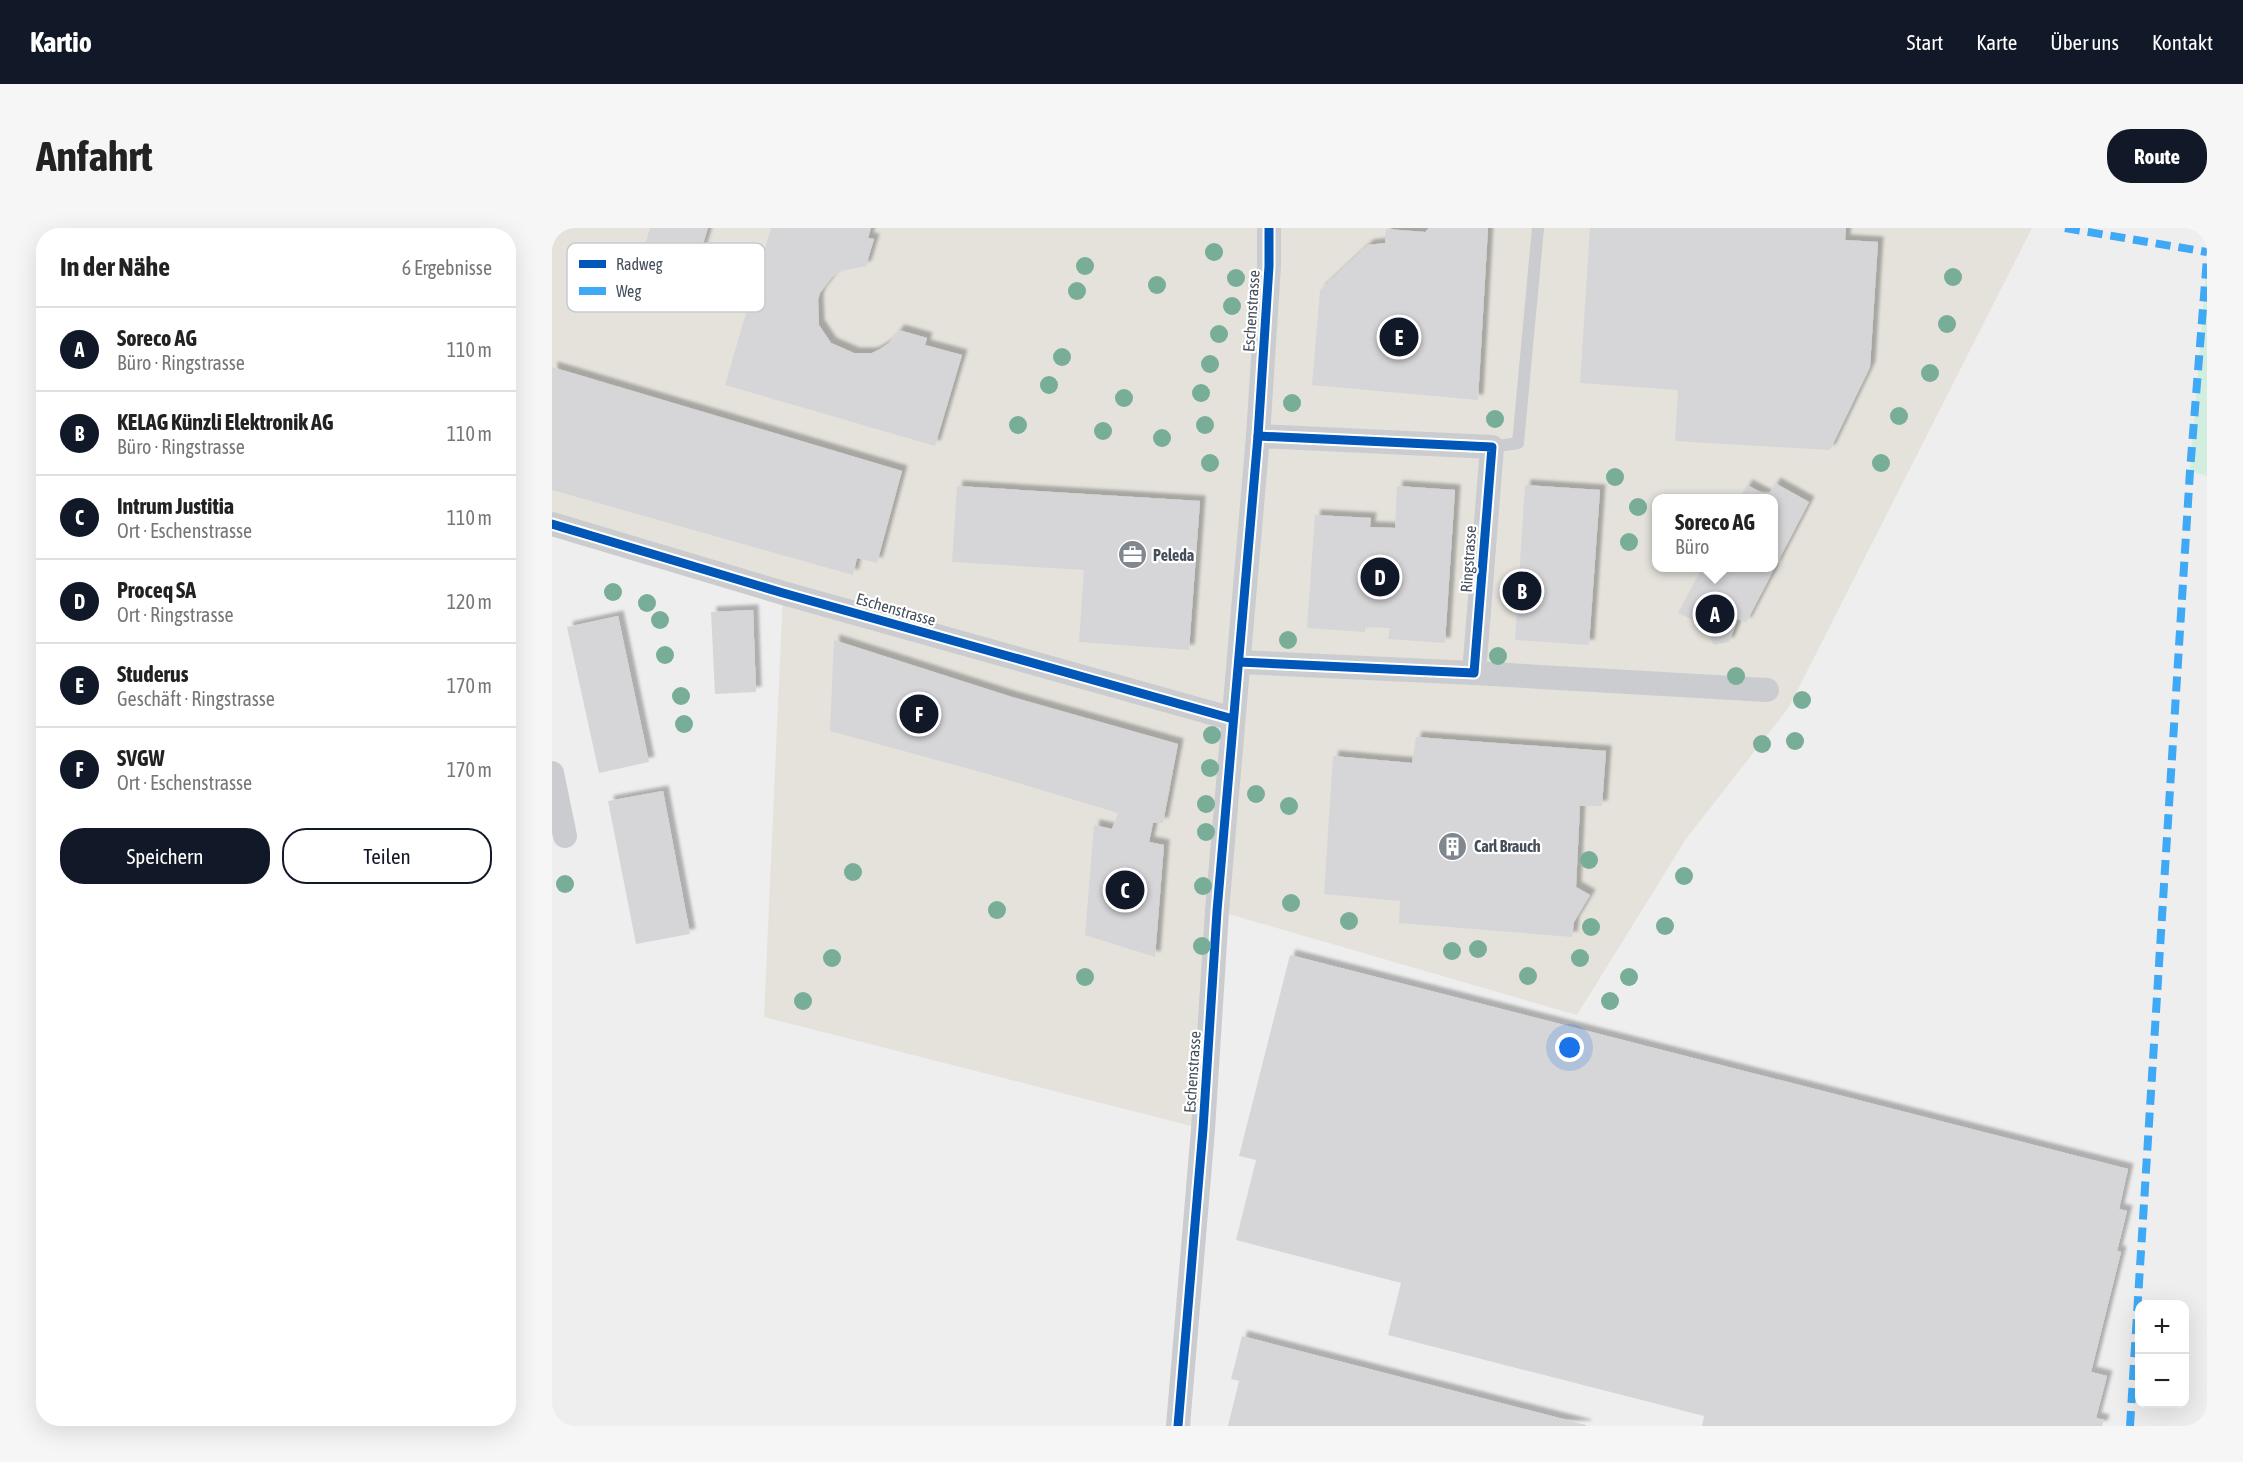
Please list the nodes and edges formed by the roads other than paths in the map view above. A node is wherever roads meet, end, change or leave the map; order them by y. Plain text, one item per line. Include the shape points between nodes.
1 (1269, 228) edge
2 (1538, 228) edge
3 (1258, 436) junction
4 (1492, 447) junction
5 (552, 524) edge
6 (1239, 662) junction
7 (1474, 673) junction
8 (1767, 690) dead end
9 (1233, 719) junction
10 (552, 773) edge
11 (565, 836) dead end
12 (1178, 1426) edge

1 - 3 street, Eschenstrasse
2 - 4 lane via 1518,443
3 - 4 street
3 - 6 street, Eschenstrasse
4 - 7 street, Ringstrasse
5 - 9 street, Eschenstrasse
6 - 7 street
6 - 9 street, Eschenstrasse
7 - 8 street
9 - 12 street, Eschenstrasse
10 - 11 street

